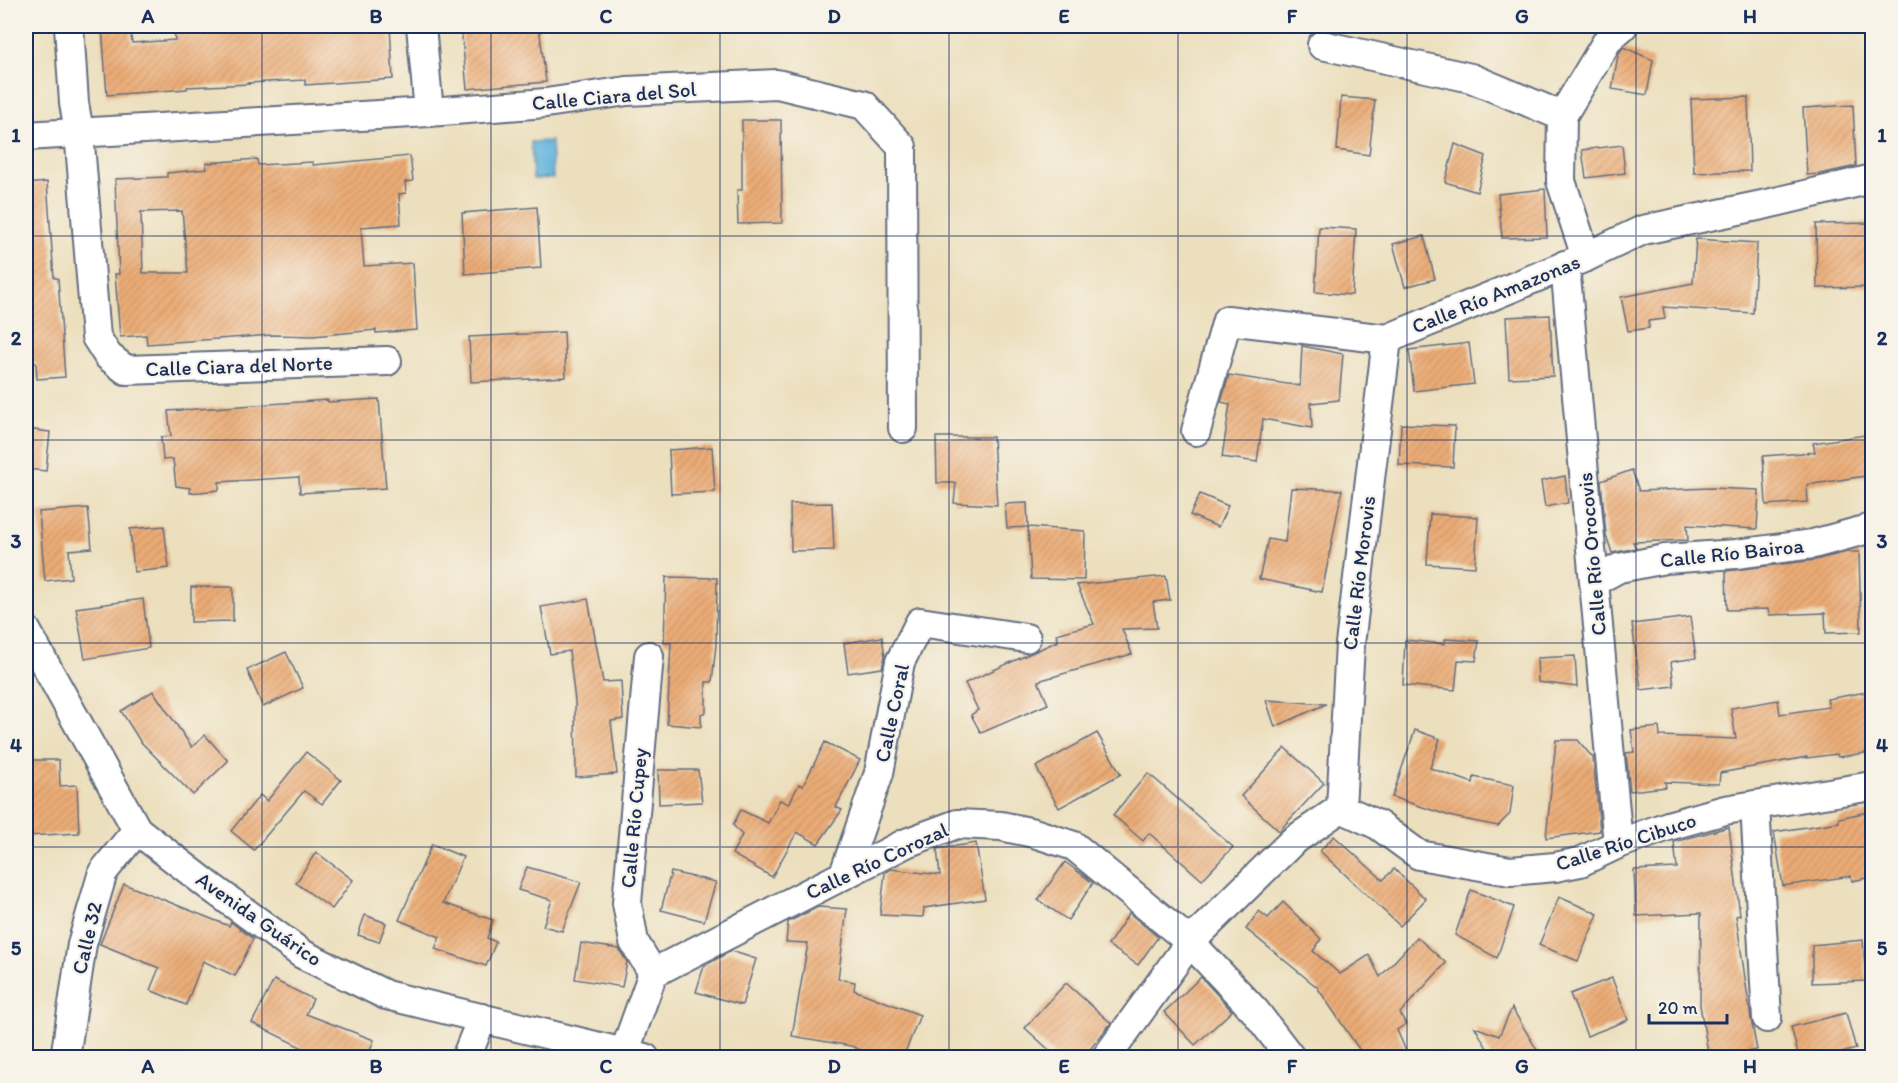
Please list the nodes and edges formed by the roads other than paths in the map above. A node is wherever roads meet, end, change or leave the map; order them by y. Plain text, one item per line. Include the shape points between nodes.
1 (69, 26) edge
2 (421, 26) edge
3 (1623, 26) edge
4 (1322, 45) dead end
5 (429, 112) junction
6 (1563, 116) junction
7 (79, 132) junction
8 (26, 136) edge
9 (1872, 179) edge
10 (1575, 261) junction
11 (1387, 339) junction
12 (387, 361) dead end
13 (903, 428) dead end
14 (1196, 432) dead end
15 (1872, 528) edge
16 (1594, 581) junction
17 (26, 630) edge
18 (1026, 638) dead end
19 (649, 657) dead end
20 (1872, 786) edge
21 (1755, 805) junction
22 (1341, 808) junction
23 (138, 830) junction
24 (1618, 844) junction
25 (844, 874) junction
26 (1190, 942) junction
27 (653, 973) junction
28 (482, 1018) junction
29 (1767, 1018) dead end
30 (635, 1054) edge
31 (65, 1058) edge
32 (466, 1058) edge
33 (1106, 1058) edge
34 (1291, 1058) edge

1 - 7 street, Calle Ciara del Norte
2 - 5 street
3 - 6 street via 1609,38
4 - 6 street via 1471,78
5 - 7 street, Calle Ciara del Sol
5 - 13 street, Calle Ciara del Sol via 546,103 627,91 777,84 864,105 902,147
6 - 10 street, Calle Río Orocovis via 1561,181
7 - 8 street, Calle Ciara del Sol
7 - 12 street, Calle Ciara del Norte via 96,337 108,356 126,370
9 - 10 street, Calle Río Amazonas via 1643,230
10 - 11 street, Calle Río Amazonas
10 - 16 street, Calle Río Orocovis
11 - 14 street, Calle Río Amazonas via 1227,320
11 - 22 street, Calle Río Morovis via 1350,644
15 - 16 street, Calle Río Bairoa via 1813,544 1665,559 1619,568
16 - 24 street, Calle Río Orocovis
17 - 23 street, Avenida Guárico
18 - 25 street, Calle Coral via 920,622 900,662 879,773
19 - 27 street, Calle Río Cupey via 627,903 634,942
20 - 21 street, Calle Río Cibuco
21 - 24 street, Calle Río Cibuco via 1668,826
21 - 29 street
22 - 24 street, Calle Río Cibuco via 1378,825 1419,855 1510,871 1580,862
22 - 26 street via 1293,841
23 - 28 street, Avenida Guárico via 302,954 386,994
23 - 31 street, Calle 32 via 103,872 82,944
25 - 26 street, Calle Río Corozal via 906,843 957,824 1001,826 1074,846
25 - 27 street, Calle Río Corozal
26 - 33 street
26 - 34 street, Calle Río Corozal via 1256,1011
27 - 30 street
28 - 30 street, Avenida Guárico
28 - 32 street

